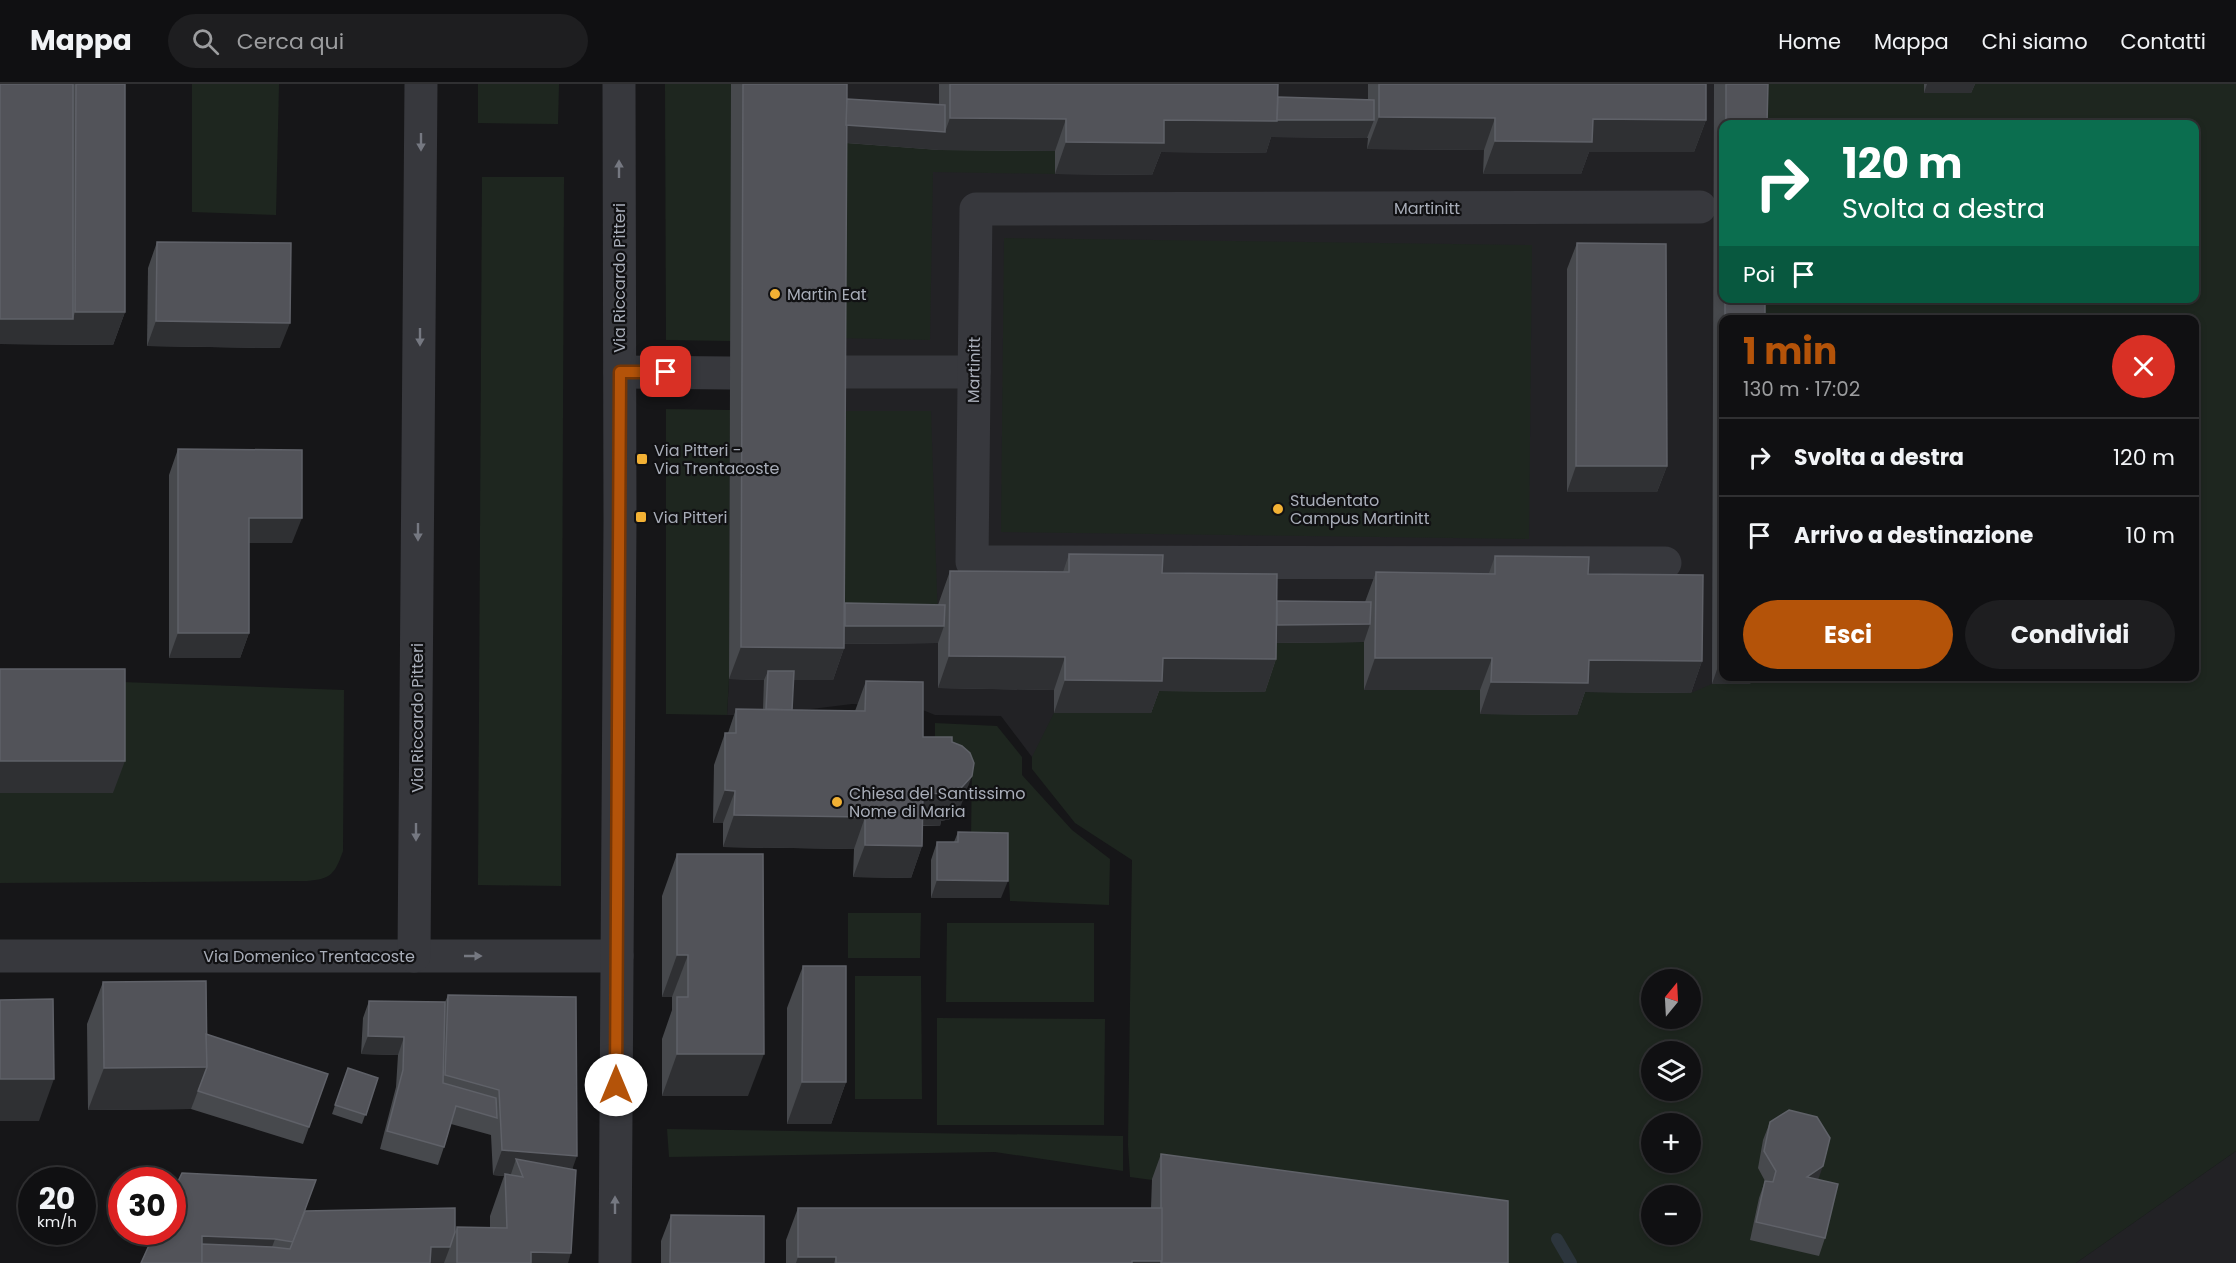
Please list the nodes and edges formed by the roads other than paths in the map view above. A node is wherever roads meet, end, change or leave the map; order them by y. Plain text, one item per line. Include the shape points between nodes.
1 (421, 84) edge
2 (620, 84) edge
3 (1700, 207) dead end
4 (620, 372) junction
5 (834, 372) edge
6 (974, 372) junction
7 (730, 373) dead end
8 (1665, 563) dead end
9 (0, 956) edge
10 (414, 956) junction
11 (617, 956) junction
12 (615, 1263) edge

1 -> 10 street, Via Riccardo Pitteri
4 -> 2 street, Via Riccardo Pitteri
3 - 6 street, Martinitt via 976,209
4 - 7 street
4 - 11 street, Via Riccardo Pitteri
5 - 6 street
6 - 8 street, Martinitt via 972,562
9 - 10 street, Via Domenico Trentacoste
10 -> 11 street, Via Domenico Trentacoste
12 -> 11 street, Via Riccardo Pitteri

